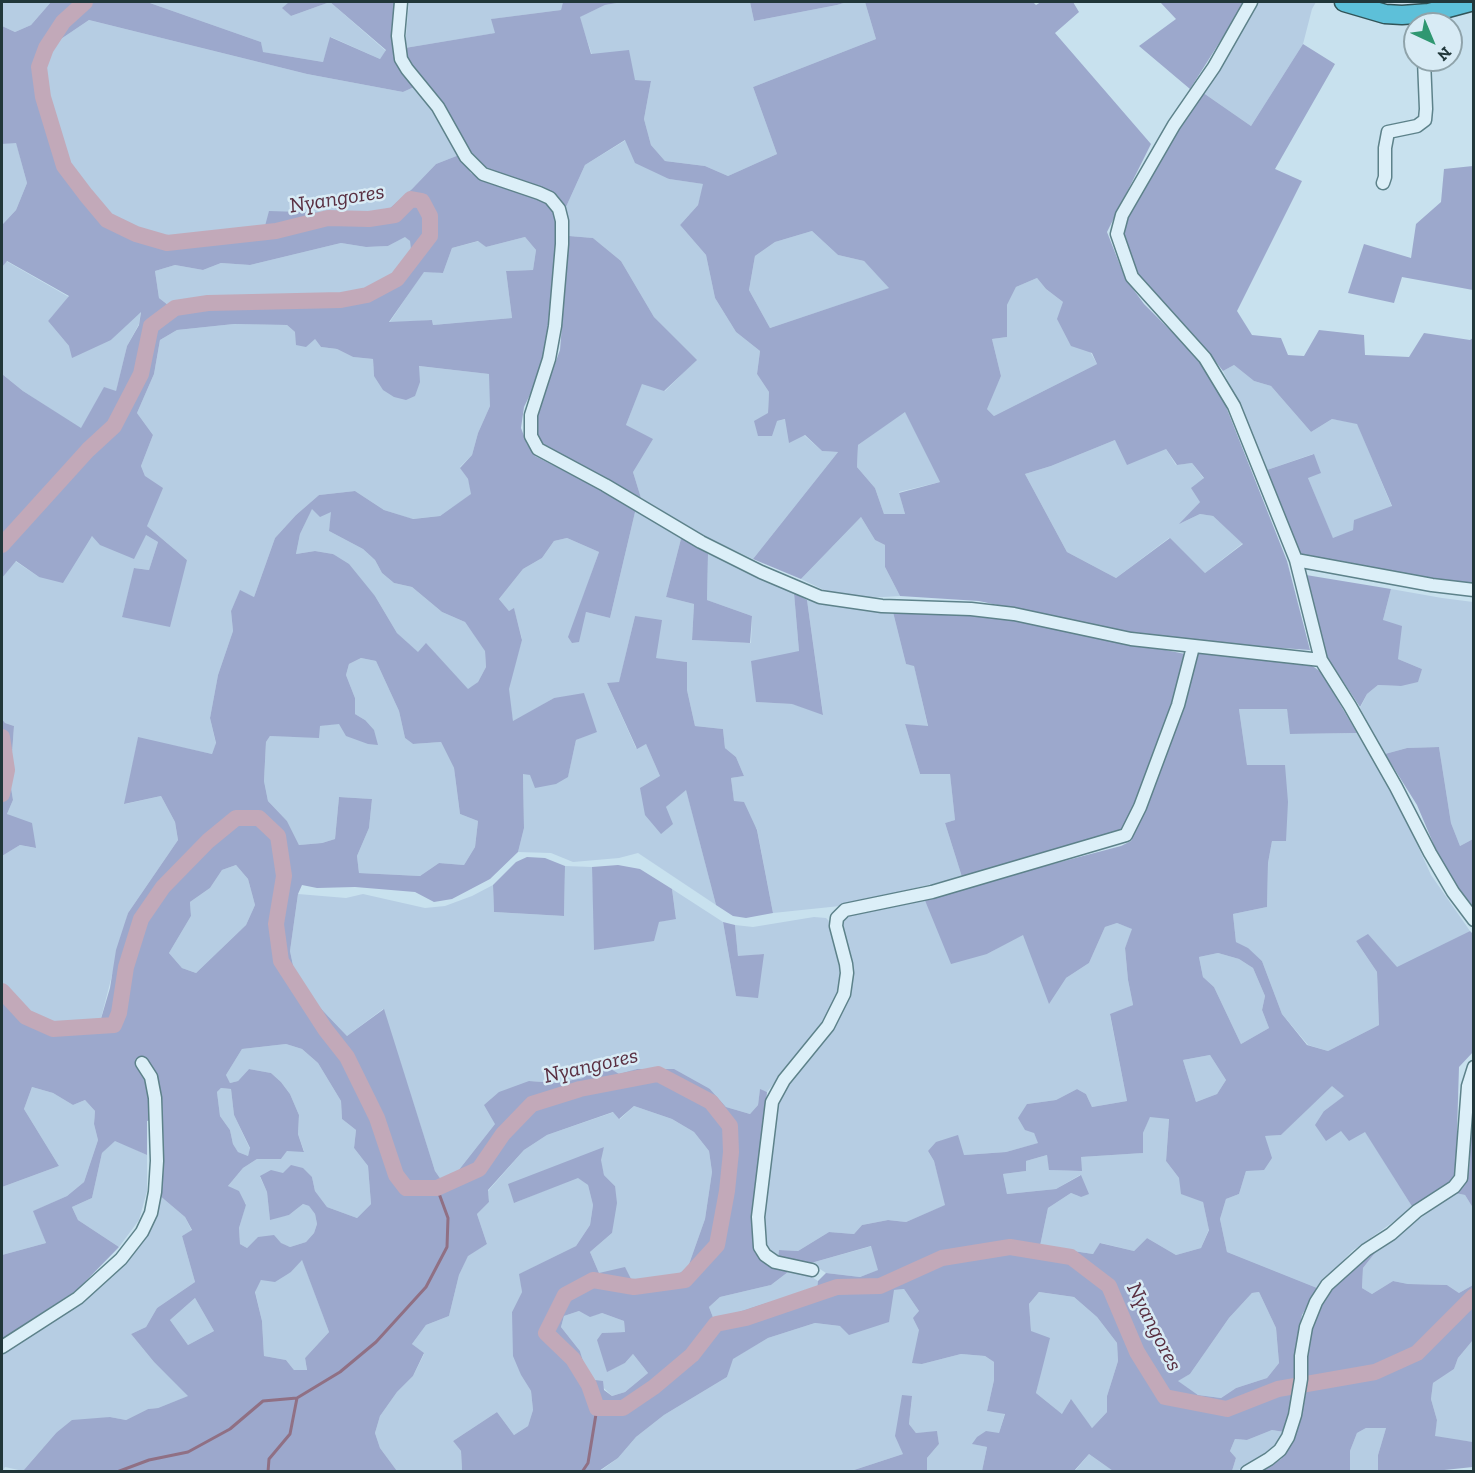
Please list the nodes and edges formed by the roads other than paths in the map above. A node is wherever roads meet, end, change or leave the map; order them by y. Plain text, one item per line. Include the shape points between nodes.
1 (401, 2) edge
2 (1251, 2) edge
3 (1344, 2) edge
4 (1472, 3) edge
5 (1448, 12) edge
6 (1403, 16) edge
7 (1424, 72) edge
8 (1383, 183) dead end
9 (1296, 560) junction
10 (1473, 590) edge
11 (1193, 648) junction
12 (1321, 660) junction
13 (1473, 920) edge
14 (142, 1063) dead end
15 (1473, 1066) edge
16 (812, 1270) dead end
17 (2, 1347) edge
18 (1247, 1472) edge

1 - 11 street via 401,59 438,107 466,157 483,174 550,198 559,209 562,244 555,326 531,415 531,436 538,449 701,542 820,597 873,605 1004,613
2 - 9 street via 1122,215 1117,234 1132,278 1206,358 1221,382
3 - 6 highway
4 - 5 highway
7 - 8 street via 1425,120 1418,126 1388,132
9 - 10 street
9 - 12 street
11 - 12 street
11 - 16 street via 1178,705 1126,835 932,891 845,910 837,918 846,963 844,994 828,1026 771,1102 758,1217 760,1248 765,1255 775,1262
12 - 13 street via 1392,778 1430,853
14 - 17 street via 151,1077 155,1098 157,1161 151,1213 142,1232 121,1259 78,1298
15 - 18 street via 1461,1178 1454,1188 1417,1211 1327,1284 1306,1327 1301,1379 1288,1437 1280,1450

